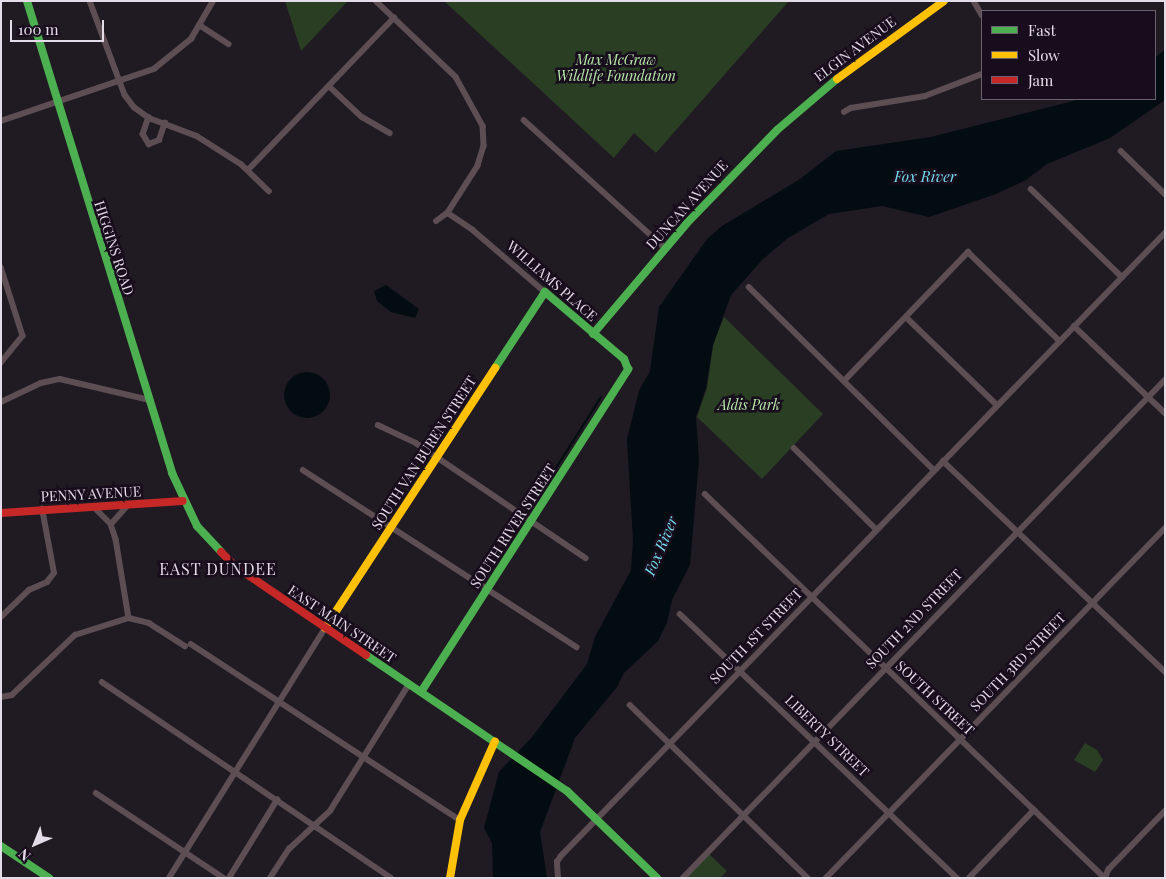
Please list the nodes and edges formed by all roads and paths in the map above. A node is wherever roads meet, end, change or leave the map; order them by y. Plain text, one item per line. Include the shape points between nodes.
1 (27, 1) edge
2 (90, 1) edge
3 (213, 1) edge
4 (376, 1) edge
5 (944, 1) edge
6 (974, 1) edge
7 (981, 13) edge
8 (394, 18) junction
9 (201, 26) junction
10 (229, 44) dead end
11 (981, 74) edge
12 (120, 83) junction
13 (329, 86) junction
14 (808, 102) joint
15 (56, 104) junction
16 (844, 112) dead end
17 (149, 118) junction
18 (524, 120) dead end
19 (1, 121) edge
20 (165, 123) junction
21 (390, 133) dead end
22 (1121, 151) dead end
23 (248, 170) junction
24 (1031, 189) dead end
25 (269, 191) dead end
26 (1165, 194) edge
27 (448, 213) junction
28 (437, 220) dead end
29 (1165, 233) edge
30 (665, 248) junction
31 (1, 267) edge
32 (1122, 277) junction
33 (749, 287) dead end
34 (545, 292) junction
35 (906, 317) junction
36 (1074, 326) junction
37 (593, 334) junction
38 (1060, 341) junction
39 (1, 363) edge
40 (626, 374) joint
41 (1165, 380) edge
42 (844, 381) junction
43 (1148, 397) junction
44 (150, 400) junction
45 (1, 402) edge
46 (997, 405) junction
47 (1165, 413) edge
48 (378, 425) dead end
49 (794, 448) dead end
50 (436, 458) junction
51 (943, 461) junction
52 (303, 470) dead end
53 (934, 470) junction
54 (705, 494) dead end
55 (182, 501) junction
56 (128, 505) junction
57 (94, 507) junction
58 (42, 508) junction
59 (1, 513) edge
60 (531, 520) junction
61 (111, 524) junction
62 (390, 527) junction
63 (1165, 528) edge
64 (876, 529) junction
65 (1017, 531) junction
66 (586, 558) dead end
67 (486, 590) junction
68 (811, 597) junction
69 (1092, 603) junction
70 (680, 614) dead end
71 (1, 617) edge
72 (129, 618) junction
73 (325, 628) junction
74 (577, 647) dead end
75 (885, 668) junction
76 (740, 671) junction
77 (1165, 672) edge
78 (102, 682) dead end
79 (409, 684) junction
80 (421, 692) junction
81 (1, 696) edge
82 (278, 702) junction
83 (630, 705) dead end
84 (960, 738) junction
85 (495, 741) junction
86 (814, 741) junction
87 (670, 745) junction
88 (364, 757) junction
89 (234, 772) junction
90 (96, 792) dead end
91 (277, 800) junction
92 (1034, 810) junction
93 (889, 812) junction
94 (1164, 814) edge
95 (744, 815) junction
96 (596, 819) junction
97 (460, 820) junction
98 (316, 826) junction
99 (1, 846) edge
100 (185, 852) junction
101 (38, 875) edge
102 (49, 878) edge
103 (169, 878) edge
104 (224, 878) edge
105 (229, 878) edge
106 (270, 878) edge
107 (391, 878) edge
108 (450, 878) edge
109 (558, 878) edge
110 (657, 878) edge
111 (683, 878) edge
112 (808, 878) edge
113 (826, 878) edge
114 (957, 878) edge
115 (968, 878) edge
116 (1105, 878) edge

1 - 15 street, HIGGINS ROAD
2 - 12 street
3 - 9 street
4 - 8 street
5 - 14 street, ELGIN AVENUE via 860,59
6 - 7 street
8 - 13 street
8 - 27 street via 456,77 482,123 484,149 478,166
9 - 10 street
9 - 12 street via 168,60
11 - 16 street via 925,96 851,108
12 - 15 street
12 - 17 street via 129,102
13 - 21 street via 362,117
13 - 23 street
14 - 30 street, DUNCAN AVENUE via 745,160
15 - 19 street
15 - 44 street, HIGGINS ROAD
17 - 20 street
17 - 20 street via 144,136 149,144 159,140
18 - 30 street
20 - 23 street via 191,133
22 - 26 street
23 - 25 street
24 - 32 street
27 - 28 street
27 - 34 street, WILLIAMS PLACE via 473,230
29 - 32 street
30 - 37 street, DUNCAN AVENUE
31 - 39 street via 22,340
32 - 36 street
33 - 42 street
34 - 37 street, WILLIAMS PLACE
34 - 50 street, SOUTH VAN BUREN STREET
35 - 38 street via 968,252
35 - 42 street
35 - 46 street
36 - 38 street
36 - 43 street
37 - 40 street, WILLIAMS PLACE via 626,361
38 - 46 street
40 - 60 street, SOUTH RIVER STREET
41 - 43 street, SOUTH 2ND STREET
42 - 53 street
43 - 47 street
43 - 65 street, SOUTH 2ND STREET
44 - 45 street via 60,379
44 - 55 street, HIGGINS ROAD
46 - 51 street
48 - 50 street via 406,437
49 - 64 street
50 - 60 street
50 - 62 street, SOUTH VAN BUREN STREET
51 - 53 street, SOUTH 1ST STREET
51 - 65 street
52 - 62 street
53 - 64 street, SOUTH 1ST STREET
54 - 68 street, SOUTH STREET
55 - 56 street, PENNY AVENUE
55 - 73 street, EAST MAIN STREET via 202,533 225,558
56 - 57 street, PENNY AVENUE
56 - 61 street
57 - 58 street, PENNY AVENUE
57 - 61 street
58 - 59 street, PENNY AVENUE
58 - 71 street via 54,573 47,582 29,590
60 - 66 street
60 - 67 street, SOUTH RIVER STREET
61 - 72 street via 119,552
62 - 67 street
62 - 73 street, SOUTH VAN BUREN STREET
63 - 69 street, SOUTH 3RD STREET
64 - 68 street, SOUTH 1ST STREET
65 - 69 street
65 - 75 street, SOUTH 2ND STREET
67 - 74 street
67 - 80 street, SOUTH RIVER STREET
68 - 75 street, SOUTH STREET
68 - 76 street, SOUTH 1ST STREET
69 - 77 street
69 - 84 street, SOUTH 3RD STREET
70 - 76 street, LIBERTY STREET
72 - 81 street via 75,635 12,695
72 - 82 street via 149,623
73 - 79 street, EAST MAIN STREET
73 - 82 street
75 - 84 street, SOUTH STREET
75 - 86 street, SOUTH 2ND STREET
76 - 86 street, LIBERTY STREET
76 - 87 street, SOUTH 1ST STREET
78 - 89 street
79 - 80 street, EAST MAIN STREET
79 - 88 street
80 - 85 street, EAST MAIN STREET
82 - 88 street
82 - 89 street
83 - 87 street
84 - 92 street, SOUTH STREET
84 - 93 street, SOUTH 3RD STREET
85 - 96 street, EAST MAIN STREET via 565,790
85 - 97 street
86 - 93 street, LIBERTY STREET
86 - 95 street, SOUTH 2ND STREET
87 - 95 street
87 - 96 street, SOUTH 1ST STREET
88 - 97 street
88 - 98 street via 337,801
89 - 91 street
89 - 100 street
90 - 100 street
91 - 98 street
91 - 105 street
92 - 115 street
92 - 116 street, SOUTH STREET
93 - 113 street, SOUTH 3RD STREET
93 - 114 street, LIBERTY STREET
94 - 116 street via 1108,870
95 - 111 street, SOUTH 2ND STREET
95 - 112 street
96 - 109 street, SOUTH 1ST STREET via 558,858
96 - 110 street, EAST MAIN STREET
97 - 108 street
98 - 106 street via 289,849
98 - 107 street
99 - 101 street
100 - 103 street
100 - 104 street
101 - 102 street

